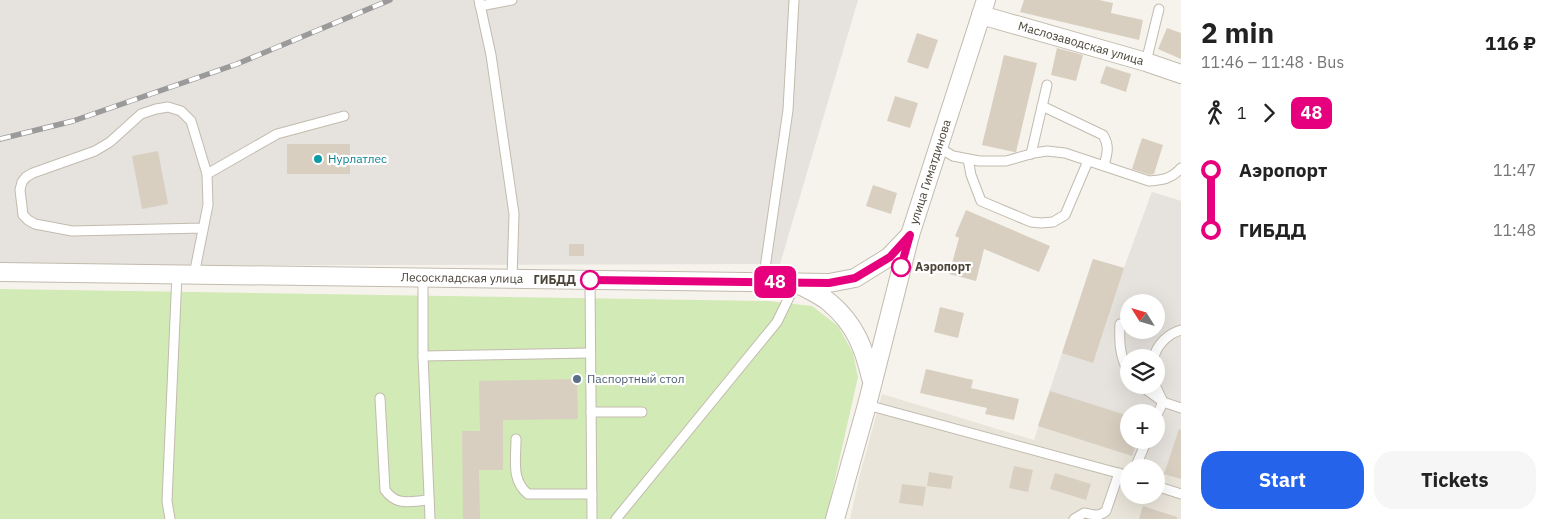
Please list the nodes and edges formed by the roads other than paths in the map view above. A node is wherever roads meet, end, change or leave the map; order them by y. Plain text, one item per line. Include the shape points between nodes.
1 (512, 0) edge
2 (794, 0) edge
3 (480, 3) edge
4 (984, 8) edge
5 (1159, 9) dead end
6 (1146, 62) junction
7 (1181, 74) edge
8 (1047, 85) dead end
9 (1042, 106) junction
10 (344, 116) dead end
11 (938, 147) junction
12 (1031, 154) junction
13 (968, 158) junction
14 (1088, 161) junction
15 (1104, 166) junction
16 (1181, 168) edge
17 (207, 174) junction
18 (203, 228) junction
19 (910, 235) junction
20 (0, 272) edge
21 (185, 275) junction
22 (423, 278) junction
23 (512, 279) junction
24 (590, 280) junction
25 (763, 282) junction
26 (796, 283) junction
27 (1120, 324) dead end
28 (1181, 330) edge
29 (1120, 349) edge
30 (1158, 349) edge
31 (590, 353) junction
32 (423, 356) junction
33 (872, 382) junction
34 (1152, 394) edge
35 (1159, 394) edge
36 (380, 398) dead end
37 (1163, 402) junction
38 (866, 405) junction
39 (1181, 408) edge
40 (591, 412) junction
41 (642, 412) dead end
42 (516, 439) dead end
43 (1119, 473) joint
44 (1165, 489) edge
45 (592, 494) junction
46 (1181, 494) edge
47 (429, 500) junction
48 (170, 519) edge
49 (430, 519) edge
50 (592, 519) edge
51 (616, 519) edge
52 (835, 519) edge
53 (1074, 519) edge

1 - 3 lane
2 - 25 lane via 788,110
3 - 23 lane via 491,55 514,214
4 - 6 street, Маслозаводская улица
4 - 11 street, улица Гиматдинова
5 - 6 lane
6 - 7 street, Маслозаводская улица
8 - 9 lane
9 - 12 lane
9 - 15 lane via 1103,135 1108,142
10 - 17 lane via 277,134
11 - 13 lane via 953,156
11 - 19 street, улица Гиматдинова
12 - 13 lane via 1006,161
12 - 14 lane via 1047,151 1065,153
13 - 14 lane via 981,201 1031,222 1041,223 1053,222 1065,215
14 - 15 lane
15 - 16 lane via 1149,181 1172,177
17 - 18 lane via 208,205
17 - 18 lane via 192,121 181,111 168,107 141,114 95,151 33,173 22,182 20,190 24,215 44,226 72,231
18 - 21 lane
19 - 26 street, Лесоскладская улица via 890,257 855,278 829,283
19 - 33 street, улица Гиматдинова
20 - 21 street, Лесоскладская улица
21 - 22 street, Лесоскладская улица
21 - 48 lane via 167,501
22 - 23 street, Лесоскладская улица
22 - 32 lane
23 - 24 street, Лесоскладская улица
24 - 25 street, Лесоскладская улица
24 - 31 lane
25 - 26 street, Лесоскладская улица
26 - 33 street via 830,302 851,326 864,350
26 - 51 lane via 777,322
27 - 29 lane
28 - 30 lane via 1163,341
31 - 32 lane
31 - 40 lane
32 - 47 lane
33 - 38 street, улица Гиматдинова
34 - 37 lane
35 - 37 lane
36 - 47 lane via 385,490 398,502
37 - 39 lane
38 - 43 lane
38 - 52 street, улица Гиматдинова
40 - 41 lane
40 - 45 lane
42 - 45 lane via 516,479 528,494
43 - 53 lane via 1106,512 1096,516 1084,513
44 - 46 lane
45 - 50 lane
47 - 49 lane

